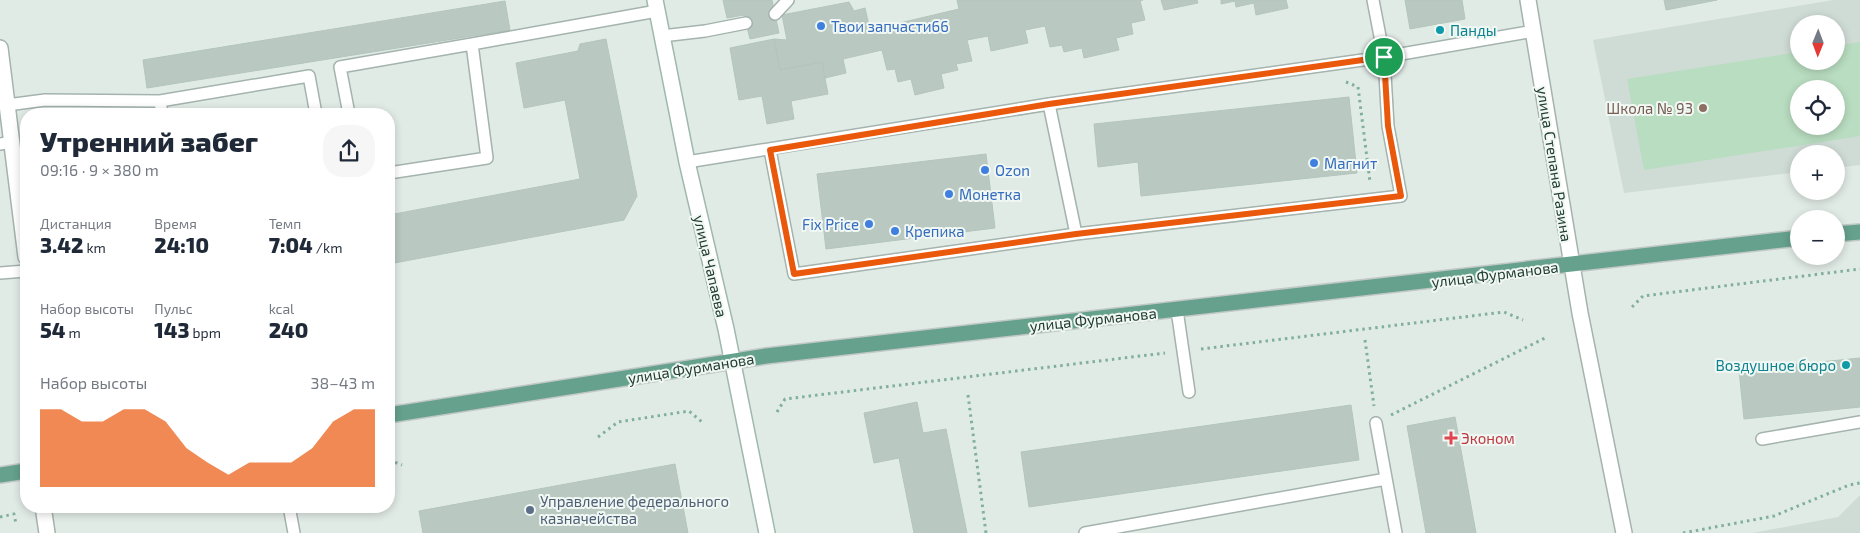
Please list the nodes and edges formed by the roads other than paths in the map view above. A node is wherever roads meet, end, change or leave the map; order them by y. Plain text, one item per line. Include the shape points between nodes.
1 (788, 0) edge
2 (1373, 0) edge
3 (1528, 0) edge
4 (656, 5) edge
5 (775, 14) dead end
6 (746, 23) dead end
7 (1534, 31) junction
8 (662, 36) junction
9 (472, 44) junction
10 (0, 48) edge
11 (1384, 57) junction
12 (160, 101) junction
13 (1049, 104) junction
14 (7, 105) junction
15 (161, 108) edge
16 (315, 108) edge
17 (348, 108) edge
18 (6, 143) edge
19 (770, 150) junction
20 (687, 162) junction
21 (395, 172) edge
22 (20, 223) edge
23 (1860, 232) edge
24 (1845, 233) edge
25 (1076, 234) junction
26 (1790, 239) edge
27 (1572, 265) junction
28 (20, 272) edge
29 (0, 274) edge
30 (1177, 310) junction
31 (733, 362) junction
32 (1189, 392) dead end
33 (395, 414) edge
34 (1860, 422) edge
35 (1376, 423) road end
36 (1762, 439) dead end
37 (20, 471) edge
38 (0, 475) edge
39 (1386, 478) junction
40 (44, 513) edge
41 (290, 513) edge
42 (47, 533) edge
43 (294, 533) edge
44 (767, 533) edge
45 (1085, 533) edge
46 (1396, 533) edge
47 (1624, 533) edge

1 - 5 lane
2 - 11 lane
3 - 7 street, улица Степана Разина
4 - 8 street, улица Чапаева
4 - 9 lane
6 - 8 lane
7 - 11 lane
7 - 27 street, улица Степана Разина
8 - 20 street, улица Чапаева
9 - 17 lane via 340,67
9 - 21 lane via 488,158
10 - 14 street
11 - 13 lane
11 - 25 lane via 1388,126 1401,196
12 - 14 lane via 45,100
12 - 15 lane
12 - 16 lane via 309,76
13 - 19 lane
13 - 25 lane
14 - 18 street
18 - 22 street
19 - 20 lane
19 - 25 lane via 794,274
20 - 31 street, улица Чапаева
23 - 24 main road
26 - 27 main road, улица Фурманова
27 - 30 main road, улица Фурманова
27 - 47 street, улица Степана Разина
28 - 29 lane
30 - 31 main road, улица Фурманова
30 - 32 lane
31 - 33 main road, улица Фурманова
31 - 44 street, улица Чапаева
34 - 36 lane
35 - 39 lane
37 - 38 main road
39 - 45 lane
39 - 46 lane
40 - 42 street
41 - 43 lane

